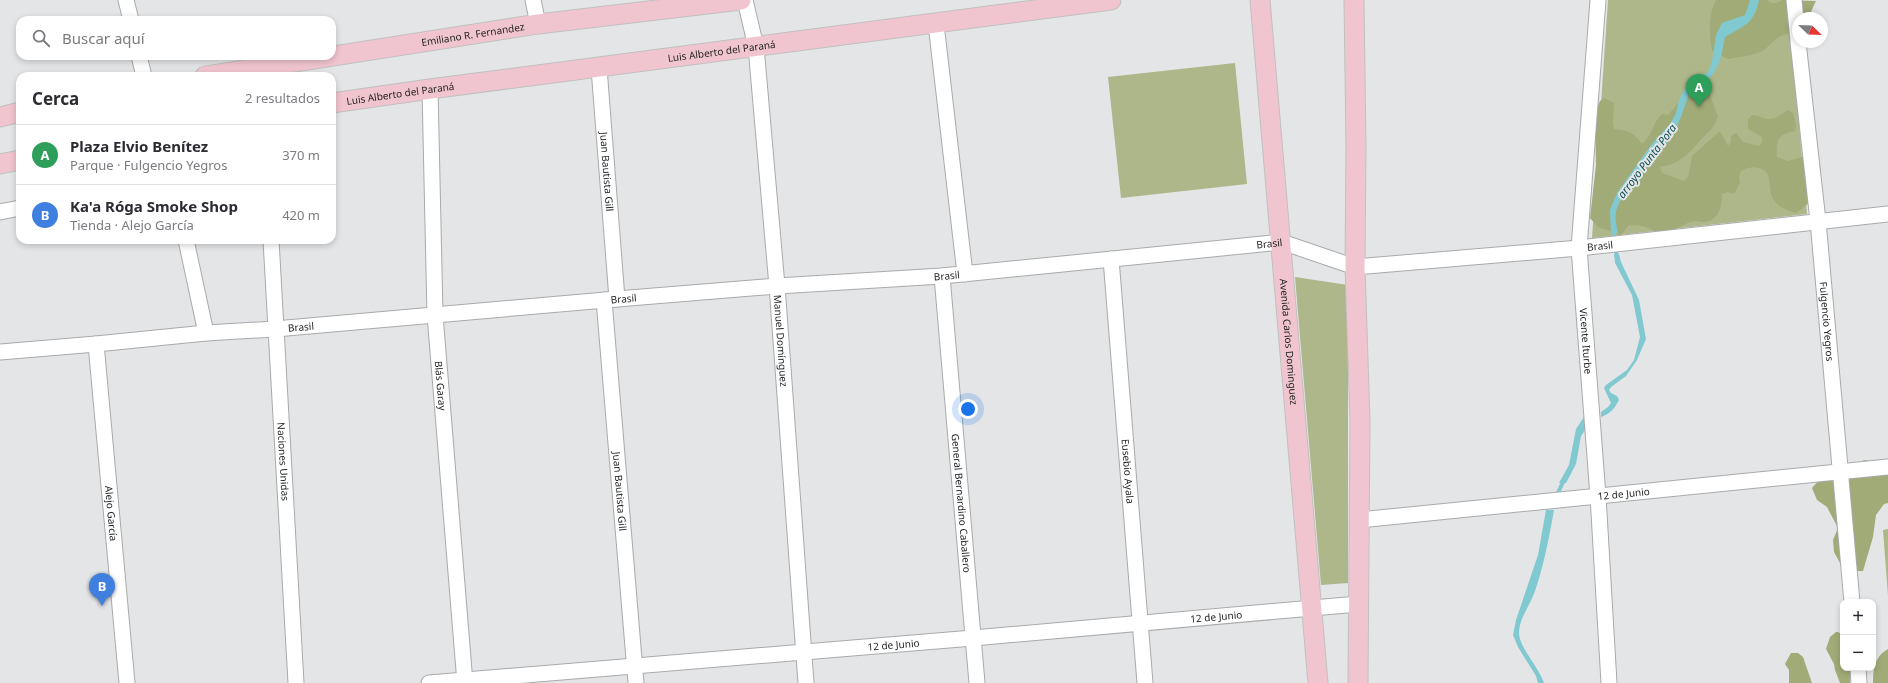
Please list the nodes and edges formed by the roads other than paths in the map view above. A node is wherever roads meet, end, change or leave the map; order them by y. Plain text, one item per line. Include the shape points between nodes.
1 (126, 0) edge
2 (534, 0) edge
3 (741, 0) edge
4 (745, 0) edge
5 (1111, 0) edge
6 (1260, 0) edge
7 (1354, 0) edge
8 (1598, 0) edge
9 (1794, 0) edge
10 (1795, 12) edge
11 (130, 16) edge
12 (538, 24) junction
13 (936, 24) junction
14 (756, 47) junction
15 (1799, 48) edge
16 (336, 59) edge
17 (140, 60) edge
18 (330, 60) edge
19 (598, 68) junction
20 (143, 72) edge
21 (260, 72) edge
22 (430, 88) junction
23 (336, 103) edge
24 (16, 113) edge
25 (0, 117) edge
26 (16, 161) edge
27 (0, 164) edge
28 (16, 209) edge
29 (0, 212) edge
30 (1888, 214) edge
31 (1818, 221) junction
32 (1282, 242) junction
33 (187, 244) edge
34 (271, 244) edge
35 (1579, 248) junction
36 (1111, 259) junction
37 (1355, 267) junction
38 (965, 274) junction
39 (942, 276) junction
40 (777, 286) junction
41 (611, 299) junction
42 (435, 315) junction
43 (275, 329) junction
44 (206, 333) junction
45 (96, 344) junction
46 (0, 352) edge
47 (1888, 467) edge
48 (1842, 471) junction
49 (1598, 496) junction
50 (1359, 520) junction
51 (1852, 599) edge
52 (1358, 604) junction
53 (1312, 609) junction
54 (1141, 624) junction
55 (973, 638) junction
56 (803, 652) junction
57 (635, 667) junction
58 (1858, 671) edge
59 (465, 682) edge
60 (127, 683) edge
61 (296, 683) edge
62 (429, 683) edge
63 (636, 683) edge
64 (806, 683) edge
65 (977, 683) edge
66 (1146, 683) edge
67 (1318, 683) edge
68 (1358, 683) edge
69 (1609, 683) edge
70 (1859, 683) edge

1 - 11 street
2 - 12 street
3 - 12 main road, Emiliano R. Fernandez
4 - 14 street, Manuel Domínguez
5 - 13 main road, Luis Alberto del Paraná
6 - 32 main road, Avenida Carlos Dominguez
7 - 37 main road
8 - 35 street, Vicente Iturbe
9 - 10 street, Fulgencio Yegros
12 - 16 main road, Emiliano R. Fernandez
13 - 14 main road, Luis Alberto del Paraná
13 - 38 street
14 - 19 main road, Luis Alberto del Paraná
14 - 40 street, Manuel Domínguez
15 - 31 street, Fulgencio Yegros
17 - 20 street
18 - 21 main road, Emiliano R. Fernandez
19 - 22 main road, Luis Alberto del Paraná
19 - 41 street, Juan Bautista Gill
22 - 23 main road, Luis Alberto del Paraná
22 - 42 street, Blás Garay
24 - 25 main road
26 - 27 main road
28 - 29 street
30 - 31 street, Brasil
31 - 35 street, Brasil
31 - 48 street, Fulgencio Yegros
32 - 36 street, Brasil
32 - 37 street, Brasil
32 - 53 main road, Avenida Carlos Dominguez
33 - 44 street
34 - 43 street, Naciones Unidas
35 - 37 street, Brasil
35 - 49 street, Vicente Iturbe
36 - 38 street, Brasil
36 - 54 street, Eusebio Ayala
37 - 50 main road via 1360,421
38 - 39 street, Brasil
39 - 40 street, Brasil
39 - 55 street, General Bernardino Caballero
40 - 41 street, Brasil
40 - 56 street, Manuel Domínguez
41 - 42 street, Brasil
41 - 57 street, Juan Bautista Gill
42 - 43 street, Brasil
42 - 59 street, Blás Garay
43 - 44 street, Brasil
43 - 61 street, Naciones Unidas
44 - 45 street, Brasil
45 - 46 street, Brasil
45 - 60 street, Alejo García
47 - 48 street, 12 de Junio
48 - 49 street, 12 de Junio
48 - 51 street, Fulgencio Yegros
49 - 50 street, 12 de Junio
49 - 69 street, Vicente Iturbe
50 - 52 main road
52 - 53 street, 12 de Junio
52 - 68 main road
53 - 54 street, 12 de Junio
53 - 67 main road, Avenida Carlos Dominguez
54 - 55 street, 12 de Junio
54 - 66 street, Eusebio Ayala
55 - 56 street, 12 de Junio
55 - 65 street, General Bernardino Caballero
56 - 57 street, 12 de Junio
56 - 64 street, Manuel Domínguez
57 - 59 street, 12 de Junio
57 - 63 street, Juan Bautista Gill
58 - 70 street
59 - 62 street, 12 de Junio

